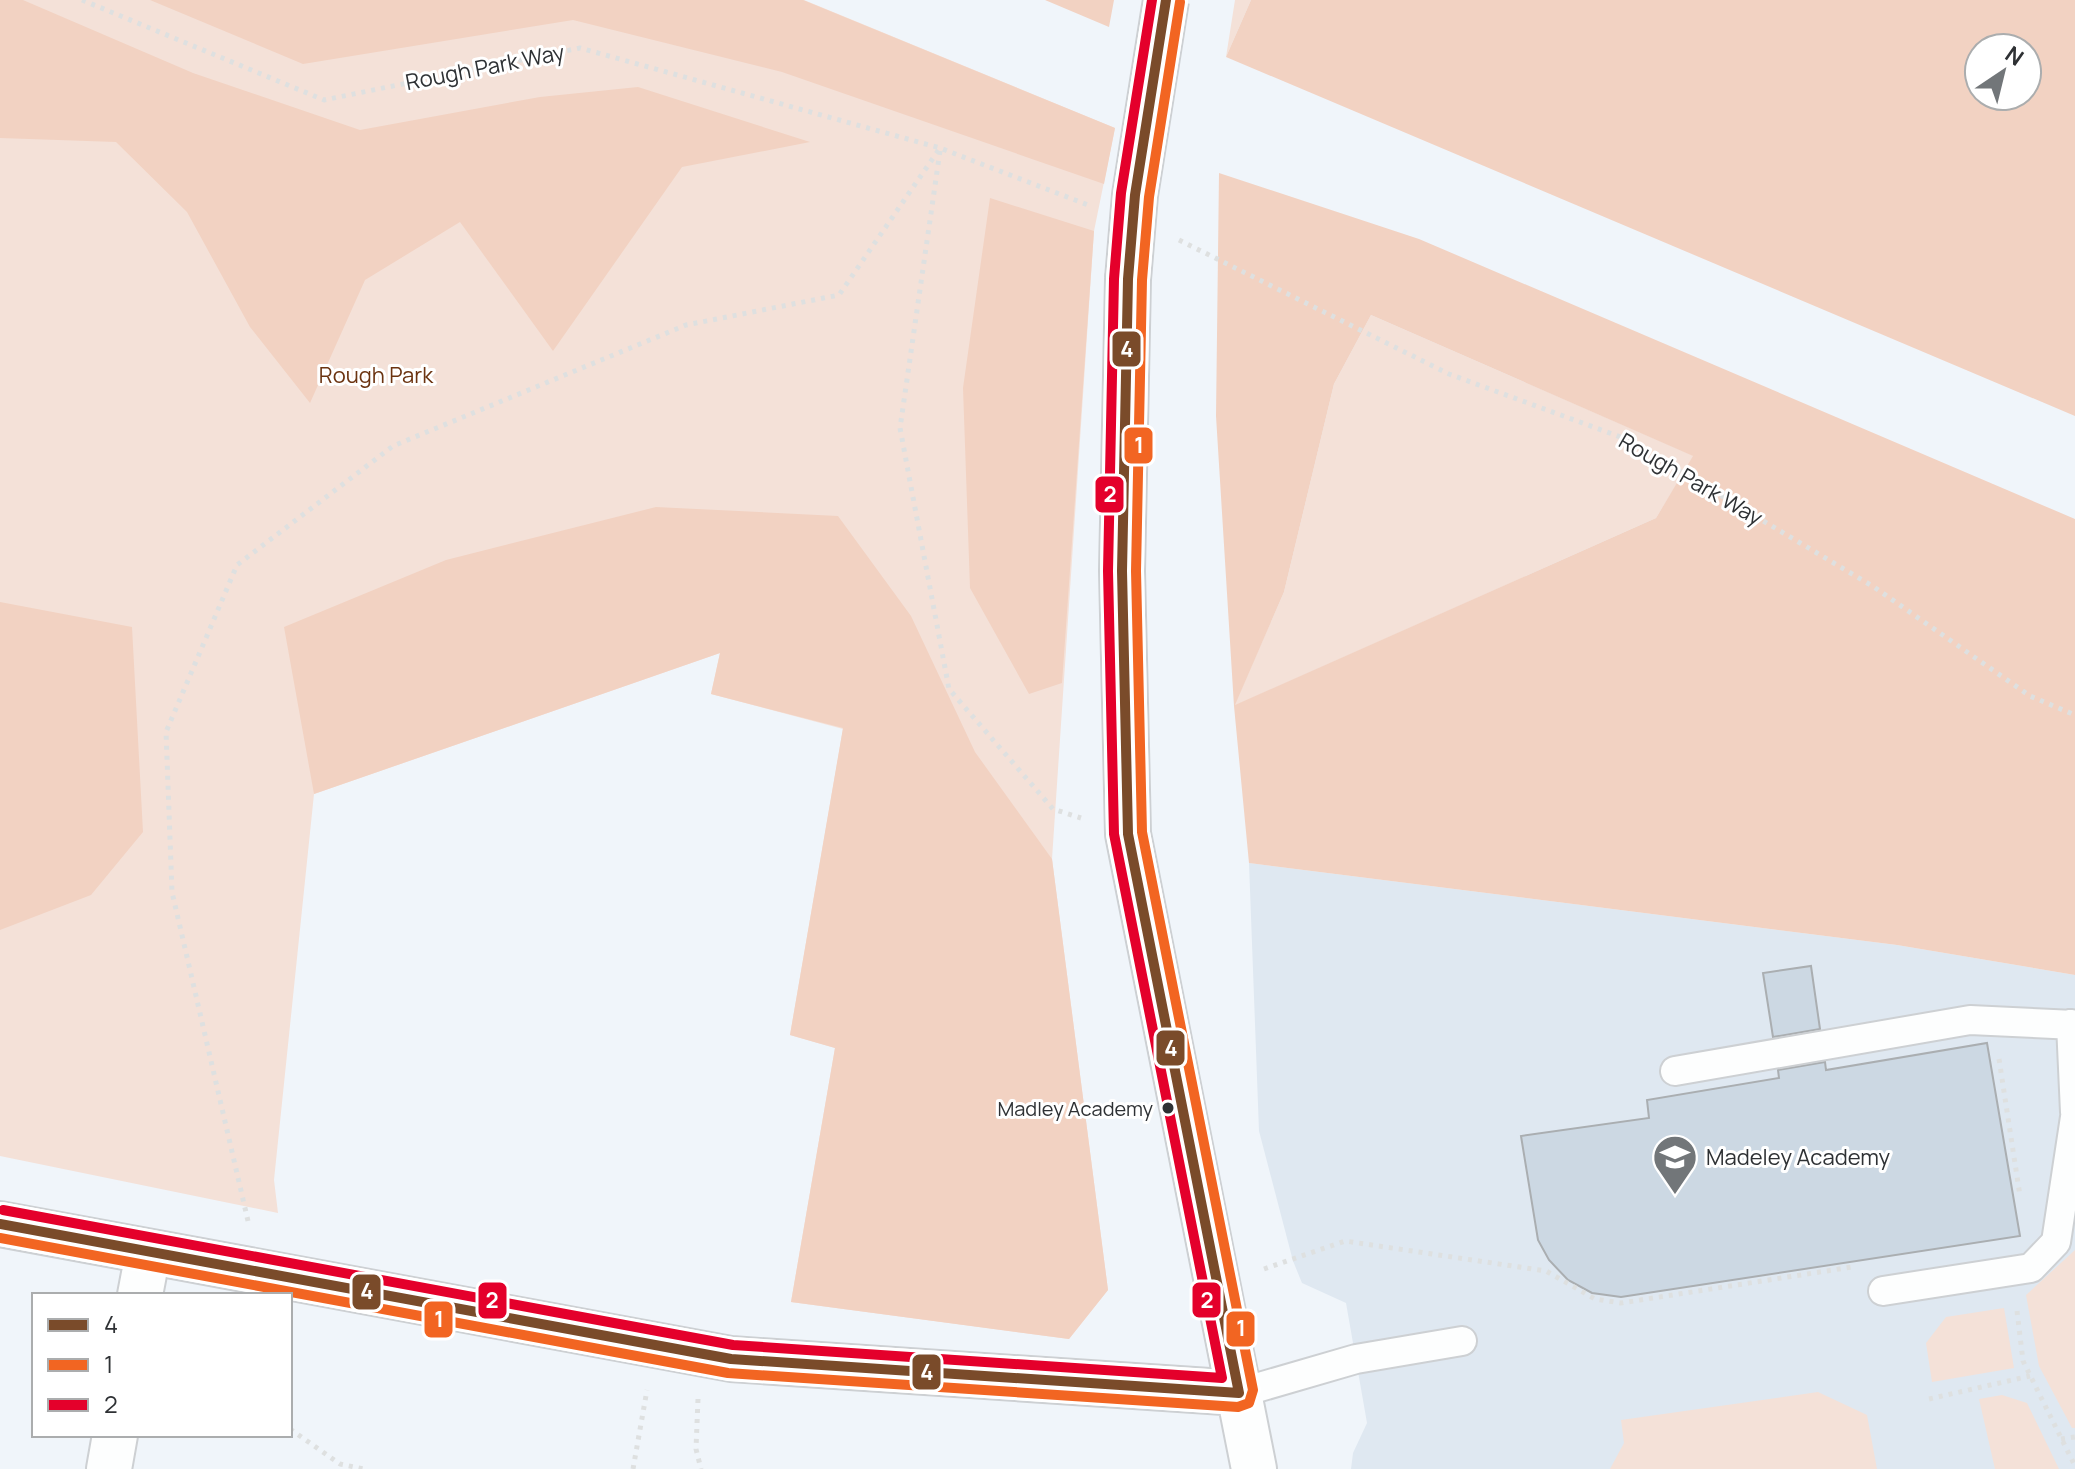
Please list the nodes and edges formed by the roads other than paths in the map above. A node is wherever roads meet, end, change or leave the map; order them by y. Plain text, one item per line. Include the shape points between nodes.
1 (1166, 0) edge
2 (2073, 1024) edge
3 (1675, 1071) dead end
4 (2075, 1115) edge
5 (0, 1224) edge
6 (144, 1274) edge
7 (1883, 1291) dead end
8 (1462, 1341) dead end
9 (1239, 1393) junction
10 (115, 1437) edge
11 (109, 1469) edge
12 (1254, 1469) edge

1 - 9 main road, bridge via 1135,195 1128,279 1122,557 1128,834
2 - 3 lane via 1970,1020
2 - 4 lane
4 - 7 lane via 2056,1242 2031,1268
5 - 6 main road
6 - 9 main road via 260,1275 731,1359
8 - 9 lane via 1356,1359
9 - 12 main road
10 - 11 main road

